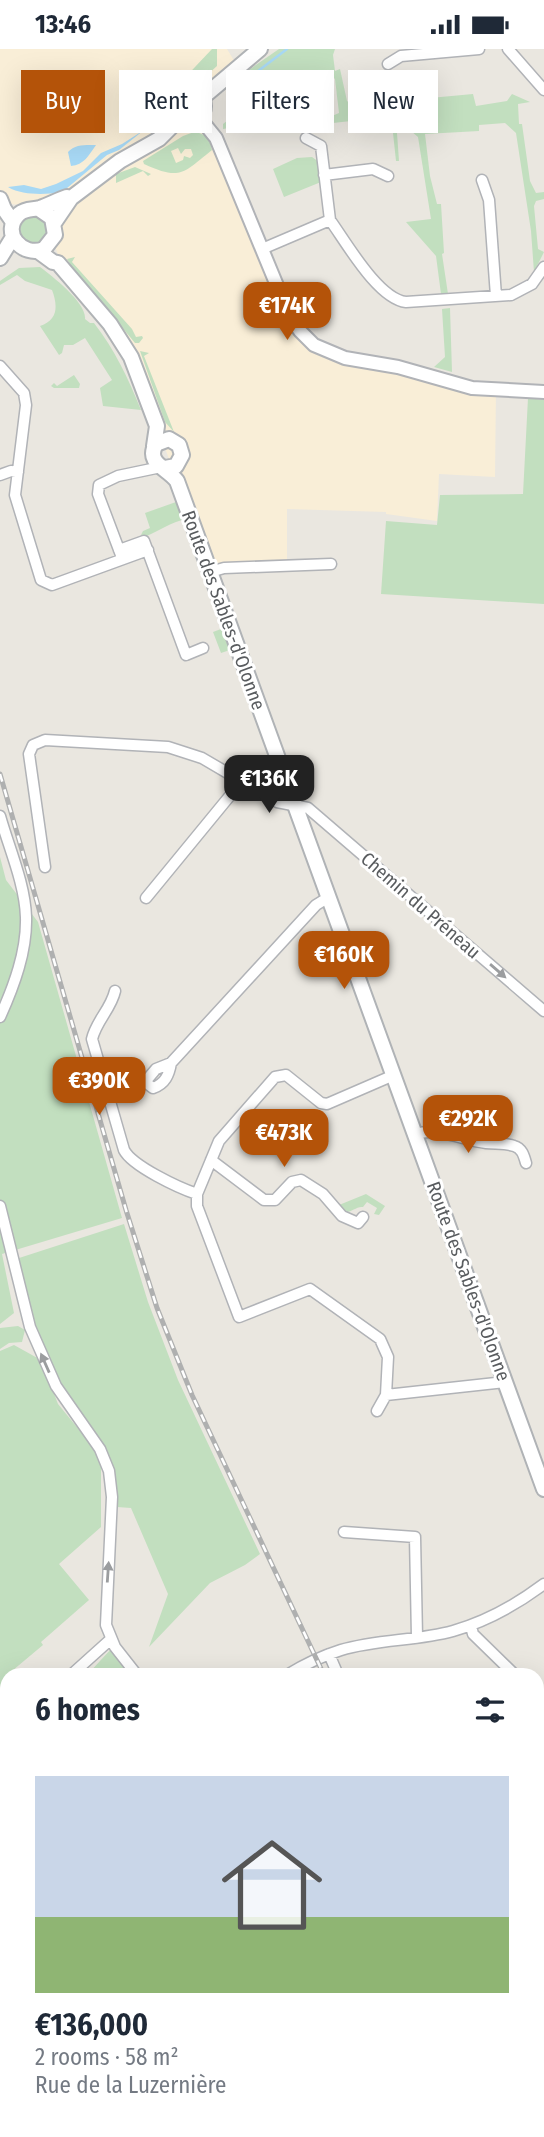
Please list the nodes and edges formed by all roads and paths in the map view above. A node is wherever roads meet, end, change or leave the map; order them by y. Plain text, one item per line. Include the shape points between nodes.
1 (260, 49) edge
2 (479, 49) edge
3 (508, 49) edge
4 (388, 64) dead end
5 (212, 90) edge
6 (544, 90) edge
7 (165, 133) edge
8 (212, 133) edge
9 (306, 138) dead end
10 (324, 175) junction
11 (388, 176) dead end
12 (482, 180) dead end
13 (71, 198) junction
14 (1, 201) edge
15 (33, 209) junction
16 (330, 220) junction
17 (54, 223) junction
18 (13, 229) junction
19 (53, 240) junction
20 (262, 249) junction
21 (31, 250) junction
22 (2, 257) edge
23 (58, 263) junction
24 (544, 267) edge
25 (496, 296) junction
26 (0, 366) edge
27 (544, 392) edge
28 (157, 426) junction
29 (173, 440) junction
30 (153, 449) junction
31 (180, 461) junction
32 (163, 468) junction
33 (18, 472) junction
34 (133, 473) junction
35 (0, 475) edge
36 (177, 481) junction
37 (120, 555) junction
38 (331, 564) dead end
39 (210, 572) junction
40 (203, 648) dead end
41 (285, 778) junction
42 (242, 781) junction
43 (254, 787) junction
44 (295, 805) junction
45 (0, 817) edge
46 (45, 867) dead end
47 (329, 897) junction
48 (146, 898) dead end
49 (115, 991) dead end
50 (544, 1011) edge
51 (0, 1017) edge
52 (172, 1063) dead end
53 (394, 1075) junction
54 (415, 1134) junction
55 (211, 1160) junction
56 (526, 1163) dead end
57 (197, 1193) junction
58 (0, 1206) edge
59 (363, 1217) dead end
60 (505, 1382) junction
61 (386, 1395) junction
62 (377, 1411) dead end
63 (544, 1489) edge
64 (344, 1532) dead end
65 (544, 1584) edge
66 (471, 1626) junction
67 (417, 1637) junction
68 (111, 1639) junction
69 (328, 1654) junction
70 (79, 1668) edge
71 (132, 1668) edge
72 (298, 1668) edge
73 (335, 1668) edge
74 (509, 1668) edge

1 - 5 main road
2 - 4 street via 401,56
3 - 6 street
7 - 13 main road
8 - 20 street
9 - 10 street via 321,146
10 - 11 street via 373,169
10 - 16 street
12 - 25 street via 489,199
13 - 15 main road
13 - 17 main road
14 - 15 main road
14 - 18 main road
15 - 17 main road via 48,214
15 - 18 main road via 21,212
16 - 20 street
16 - 25 street via 377,283 395,299
17 - 19 main road
18 - 21 main road
18 - 22 main road
19 - 21 main road
19 - 23 main road
20 - 27 street via 290,317 320,349 472,388
21 - 22 main road
21 - 23 main road
23 - 28 main road via 125,346
24 - 25 street via 522,291
26 - 33 street via 24,393
28 - 29 main road
28 - 30 main road
29 - 30 main road via 162,440
29 - 31 main road via 181,448
30 - 32 main road via 155,462
30 - 34 street
31 - 32 main road
31 - 36 main road, Route des Sables-d'Olonne
32 - 34 street
32 - 36 main road, Route des Sables-d'Olonne
33 - 35 street
33 - 37 street via 15,495 39,575 48,585
34 - 37 street via 103,482 98,489
36 - 39 main road, Route des Sables-d'Olonne
37 - 40 street via 144,541 186,655
38 - 39 street
39 - 41 main road, Route des Sables-d'Olonne
41 - 43 street
41 - 44 main road, Route des Sables-d'Olonne
42 - 43 street, Chemin du Préneau
42 - 46 street, Chemin du Préneau via 202,758 158,745 37,742 29,754
42 - 48 street
43 - 44 street, Chemin du Préneau via 277,802
44 - 47 main road, Route des Sables-d'Olonne
44 -> 50 street, Chemin du Préneau via 316,814
45 - 51 street via 26,916 20,961
47 - 52 street via 316,905
47 - 53 main road, Route des Sables-d'Olonne
49 - 57 street via 92,1039 124,1150 180,1188
53 - 54 main road, Route des Sables-d'Olonne
53 - 55 street via 327,1104 286,1075 275,1077 219,1141
54 - 56 street via 443,1132 515,1146
54 - 60 main road, Route des Sables-d'Olonne
55 - 57 street
55 - 59 street via 264,1200 275,1200 292,1182 302,1180 323,1194 342,1216 359,1223
57 - 61 street via 197,1206 239,1317 310,1289 380,1339 387,1357
68 -> 58 street via 105,1619 112,1497 109,1471 100,1449 56,1387 30,1327
60 - 61 street
60 - 63 main road, Route des Sables-d'Olonne
61 - 62 street
64 - 67 street via 415,1537
65 - 66 street via 509,1609
66 - 67 street
66 - 74 street via 473,1634
67 - 69 street
68 - 70 street
68 - 71 street
69 - 72 street
69 - 73 street

